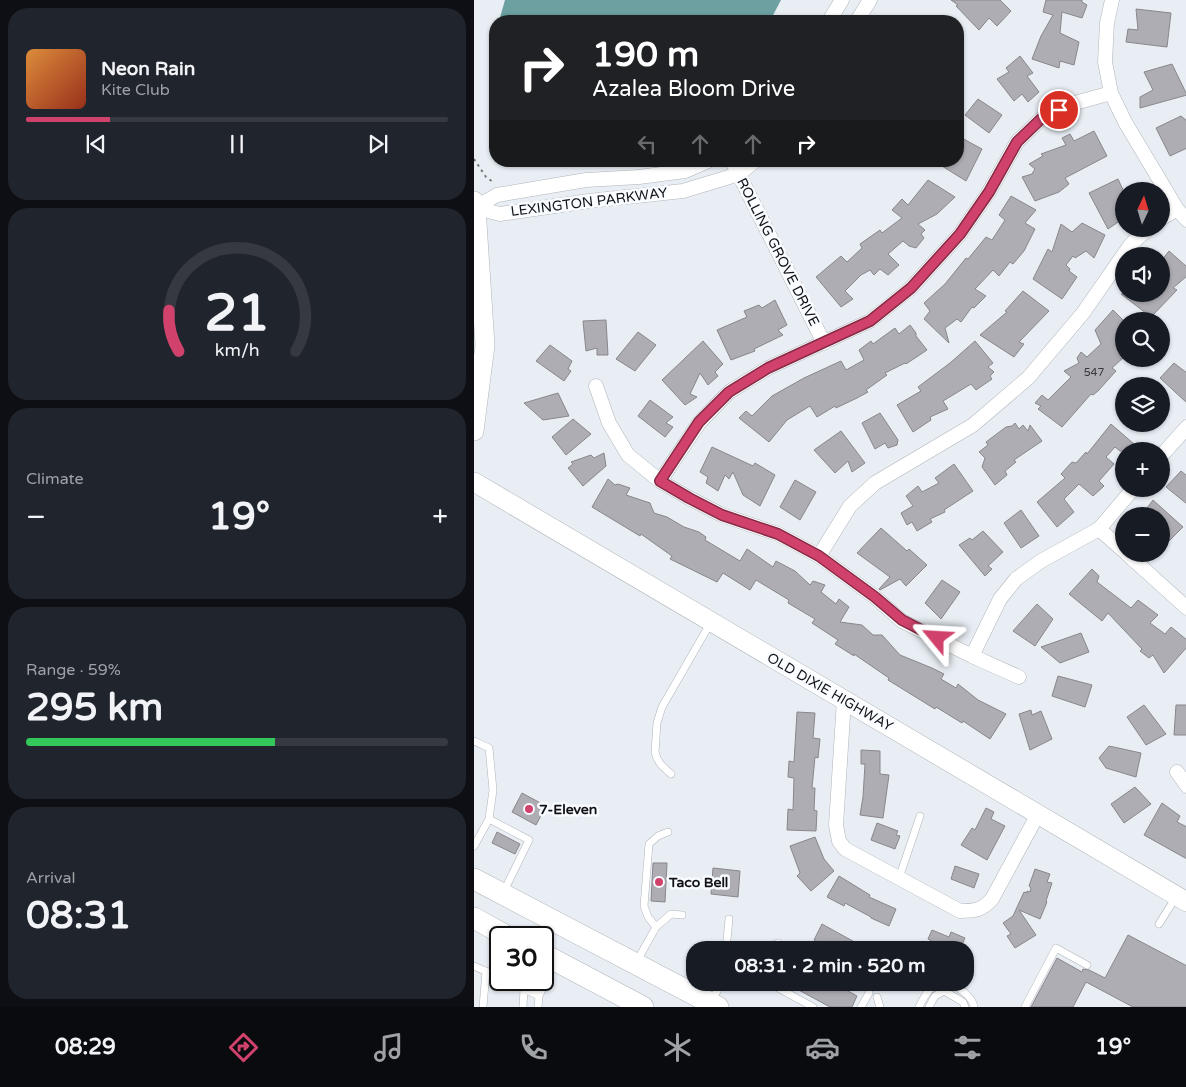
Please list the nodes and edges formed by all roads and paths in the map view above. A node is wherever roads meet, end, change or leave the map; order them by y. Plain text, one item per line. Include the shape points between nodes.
1 (842, 0) edge
2 (870, 0) edge
3 (1112, 0) edge
4 (833, 15) edge
5 (861, 15) edge
6 (1111, 94) junction
7 (474, 159) edge
8 (694, 167) edge
9 (736, 167) edge
10 (748, 167) edge
11 (740, 174) junction
12 (491, 189) dead end
13 (475, 206) edge
14 (1177, 209) junction
15 (1170, 213) edge
16 (1186, 220) edge
17 (1138, 238) edge
18 (824, 343) junction
19 (596, 386) dead end
20 (1186, 427) edge
21 (474, 431) edge
22 (1170, 446) edge
23 (660, 481) junction
24 (474, 482) edge
25 (1126, 497) edge
26 (1099, 529) junction
27 (1115, 544) edge
28 (819, 556) junction
29 (1135, 562) edge
30 (1186, 608) edge
31 (711, 622) junction
32 (972, 656) junction
33 (1019, 676) dead end
34 (844, 700) junction
35 (474, 740) edge
36 (1177, 772) dead end
37 (671, 774) dead end
38 (1186, 786) edge
39 (1038, 814) junction
40 (920, 816) dead end
41 (488, 819) junction
42 (668, 832) dead end
43 (474, 846) edge
44 (899, 878) junction
45 (474, 879) edge
46 (503, 894) junction
47 (1181, 899) edge
48 (682, 915) dead end
49 (729, 918) dead end
50 (474, 920) edge
51 (1159, 924) dead end
52 (656, 927) junction
53 (489, 928) edge
54 (727, 941) edge
55 (554, 961) edge
56 (635, 964) junction
57 (1087, 964) dead end
58 (474, 966) edge
59 (486, 971) junction
60 (489, 972) edge
61 (524, 991) edge
62 (528, 991) edge
63 (540, 991) edge
64 (718, 991) edge
65 (784, 991) edge
66 (869, 992) dead end
67 (539, 996) junction
68 (877, 997) dead end
69 (712, 1006) edge
70 (484, 1007) edge
71 (523, 1007) edge
72 (538, 1007) edge
73 (643, 1007) edge
74 (813, 1007) edge
75 (862, 1007) edge
76 (880, 1007) edge
77 (919, 1007) edge
78 (929, 1007) edge
79 (965, 1007) edge
80 (974, 1007) edge
81 (1025, 1007) edge

1 - 4 street
2 - 5 street
3 - 6 street via 1105,62
6 - 14 street
6 - 18 street via 1074,103 1043,117 1017,142 989,192 960,234 911,288 870,321
7 - 12 path via 493,182
8 - 13 street, LEXINGTON PARKWAY via 685,171 586,180 497,194
9 - 11 street, ROLLING GROVE DRIVE
10 - 11 street, LEXINGTON PARKWAY
11 - 13 street, LEXINGTON PARKWAY via 683,191 589,200 500,214
11 - 18 street, ROLLING GROVE DRIVE
13 - 21 street via 485,346
14 - 15 street
14 - 16 street
17 - 28 street via 1084,313 1028,378 973,425 875,483 850,506
18 - 23 street via 768,368 729,392 699,422
19 - 23 street via 609,423 628,455
20 - 22 street
23 - 28 street via 722,515 778,534
24 - 31 street, OLD DIXIE HIGHWAY
25 - 26 street
26 - 27 street
26 - 32 street via 1041,560 1016,579 1000,599
28 - 32 street via 902,620
29 - 30 street
31 - 34 street, OLD DIXIE HIGHWAY
31 - 37 lane via 659,714 656,758
32 - 33 street
34 - 39 street, OLD DIXIE HIGHWAY
34 - 44 street via 836,834 845,849
35 - 41 lane via 489,748 493,790
36 - 38 street
39 - 44 street via 992,899 976,911 960,911
39 - 47 street, OLD DIXIE HIGHWAY
40 - 44 lane
41 - 43 lane
41 - 46 lane via 529,840
42 - 52 lane via 663,832 649,844 644,906
45 - 46 main road
46 - 56 main road
47 - 51 lane
48 - 52 lane via 672,914
49 - 54 lane
50 - 53 main road
52 - 56 lane
55 - 73 main road
56 - 69 main road
57 - 81 lane via 1056,948
58 - 59 lane
59 - 60 lane
59 - 70 lane
61 - 71 lane
62 - 67 lane
63 - 67 lane
64 - 69 lane
65 - 74 lane
66 - 75 lane
67 - 72 lane
68 - 76 lane
77 - 80 lane via 927,992 943,983 962,990
78 - 79 lane via 935,996 944,991 954,995

